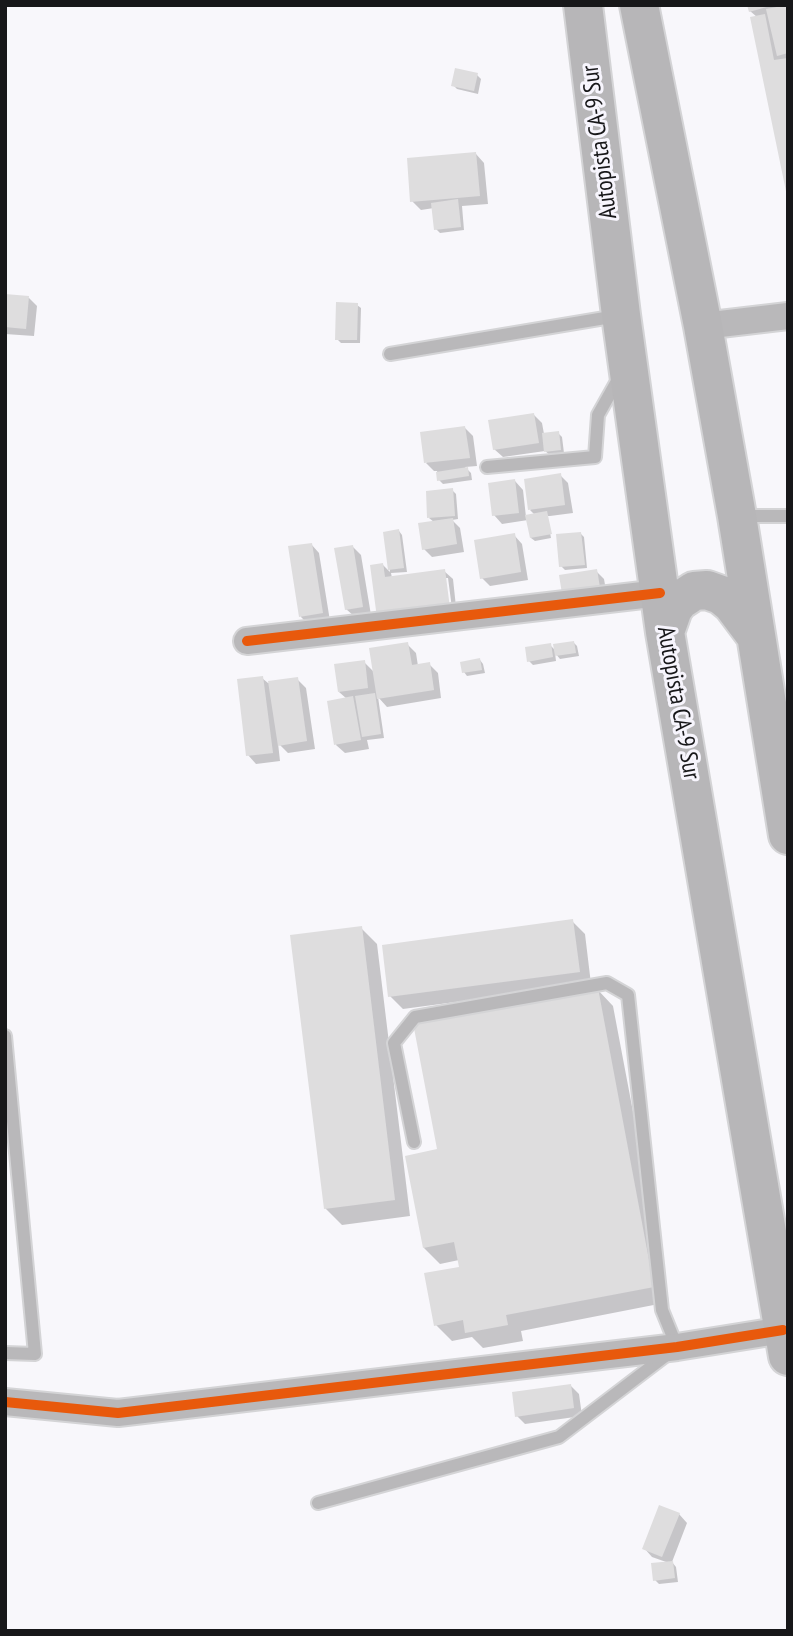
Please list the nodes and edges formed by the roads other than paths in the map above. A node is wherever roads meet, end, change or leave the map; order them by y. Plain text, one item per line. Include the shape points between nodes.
1 (583, 5) edge
2 (639, 5) edge
3 (621, 315) junction
4 (788, 316) edge
5 (703, 326) junction
6 (390, 354) dead end
7 (628, 364) junction
8 (487, 467) dead end
9 (737, 516) junction
10 (788, 516) edge
11 (660, 593) junction
12 (665, 632) junction
13 (757, 638) junction
14 (247, 640) dead end
15 (788, 835) edge
16 (5, 1036) edge
17 (10, 1130) edge
18 (414, 1142) dead end
19 (786, 1328) edge
20 (677, 1346) junction
21 (5, 1353) edge
22 (5, 1402) edge
23 (318, 1503) dead end

1 - 3 highway, Autopista CA-9 Sur
2 - 5 highway
3 - 6 lane
3 - 7 highway, Autopista CA-9 Sur
4 - 5 street
5 - 9 highway
7 - 8 lane via 598,415 594,457
7 - 11 highway, Autopista CA-9 Sur
9 - 10 lane
9 - 13 highway
11 - 12 highway, Autopista CA-9 Sur
11 - 14 street
12 - 13 highway via 679,601 694,591 707,590 733,604
12 - 19 highway, Autopista CA-9 Sur via 771,1264
13 - 15 highway
16 - 17 lane
17 - 21 lane via 36,1354
18 - 20 lane via 394,1043 415,1017 607,983 628,995 662,1310
19 - 20 street
20 - 22 street via 118,1413
20 - 23 lane via 559,1437

